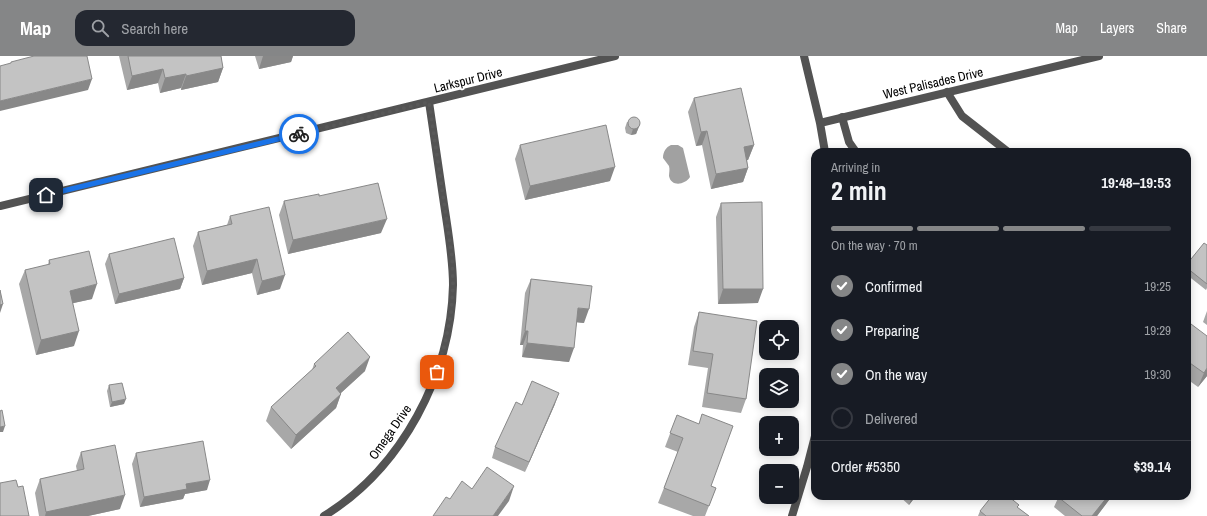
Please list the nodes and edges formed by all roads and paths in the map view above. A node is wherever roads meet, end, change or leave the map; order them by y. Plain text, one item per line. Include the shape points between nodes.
1 (615, 56) edge
2 (804, 56) edge
3 (1100, 56) edge
4 (947, 92) junction
5 (429, 102) junction
6 (842, 117) junction
7 (820, 123) junction
8 (824, 148) edge
9 (853, 148) edge
10 (1003, 148) edge
11 (0, 206) edge
12 (811, 451) edge
13 (324, 516) edge
14 (792, 516) edge

1 - 5 street, Larkspur Drive
2 - 7 street
3 - 4 street, West Palisades Drive
4 - 6 street, West Palisades Drive
4 - 10 street via 962,116
5 - 11 street, Larkspur Drive
5 - 13 street, Omega Drive via 452,256 451,314 445,343 426,399 396,450 355,493
6 - 7 street, West Palisades Drive
6 - 9 street
7 - 8 street
12 - 14 street

